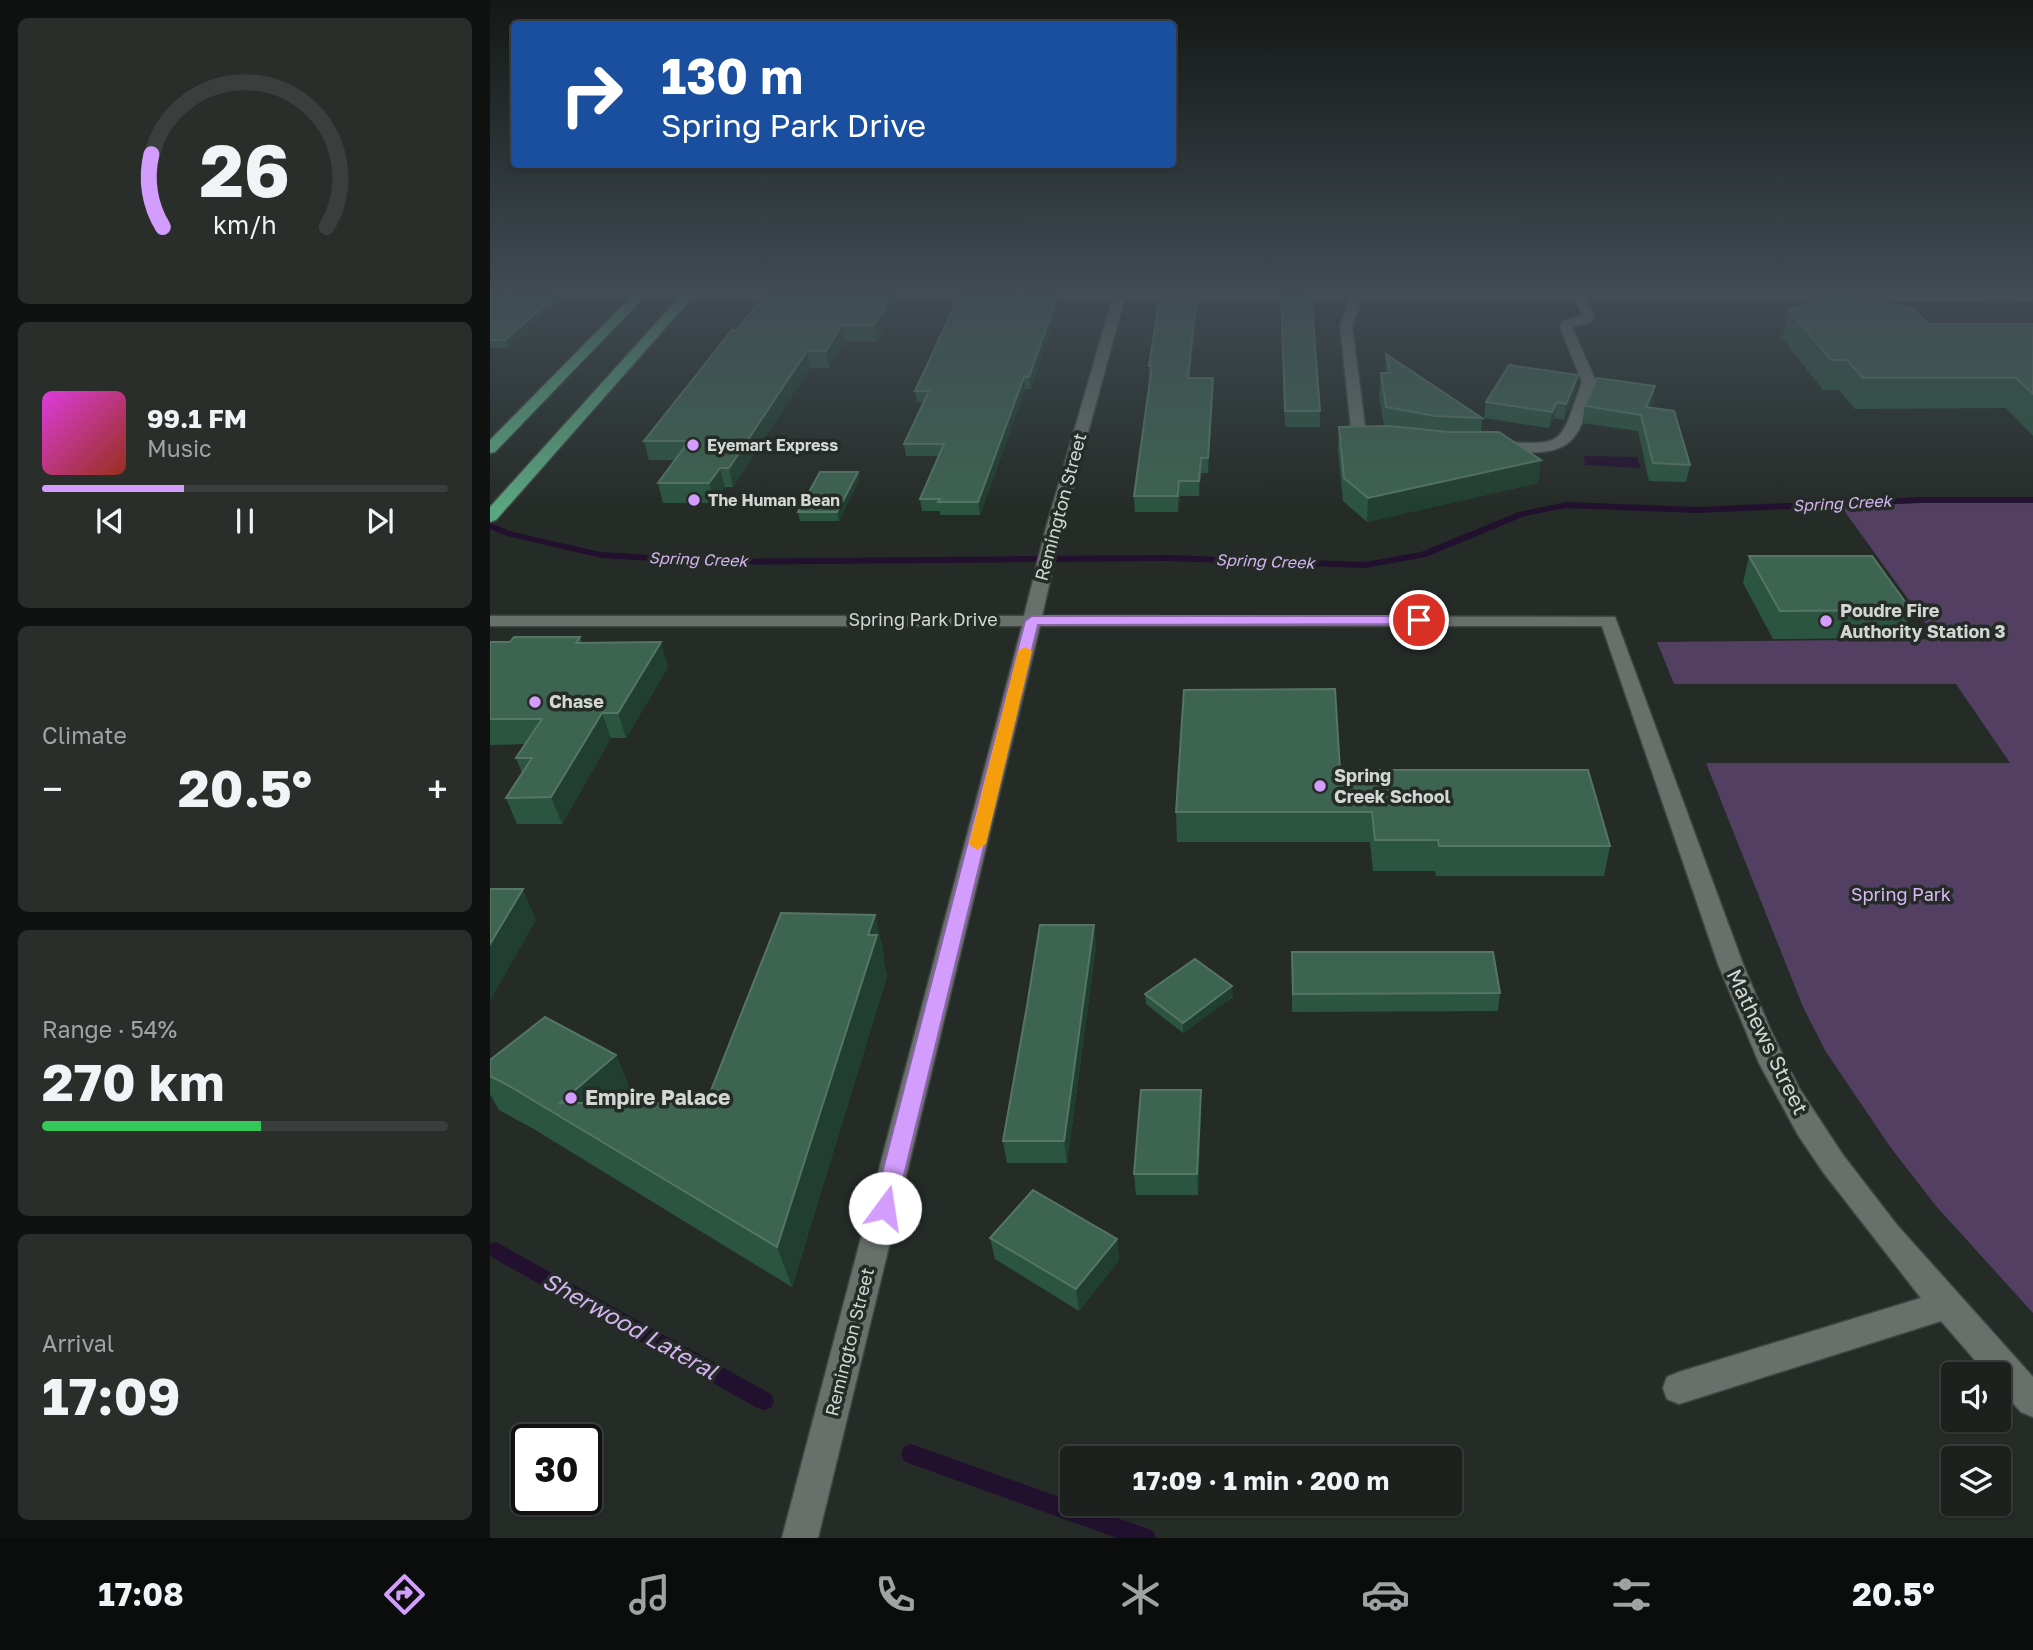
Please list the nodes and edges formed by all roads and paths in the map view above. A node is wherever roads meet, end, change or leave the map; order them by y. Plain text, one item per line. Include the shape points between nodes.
1 (574, 364) edge
2 (628, 364) edge
3 (1100, 364) edge
4 (1351, 364) edge
5 (1581, 364) edge
6 (1392, 444) edge
7 (1479, 446) edge
8 (490, 449) edge
9 (490, 517) edge
10 (490, 621) edge
11 (1032, 621) junction
12 (1609, 621) joint
13 (1947, 1305) junction
14 (1679, 1388) dead end
15 (2033, 1401) edge
16 (800, 1538) edge

1 - 8 highway
2 - 9 highway
3 - 11 street, Remington Street
4 - 6 street via 1358,428 1368,437
5 - 7 street via 1589,382 1567,438 1545,447
10 - 11 street, Spring Park Drive
11 - 12 street, Spring Park Drive
11 - 16 street, Remington Street
12 - 13 street, Mathews Street via 1725,956 1766,1051 1808,1127 1849,1185
13 - 14 street
13 - 15 street, Mathews Street

